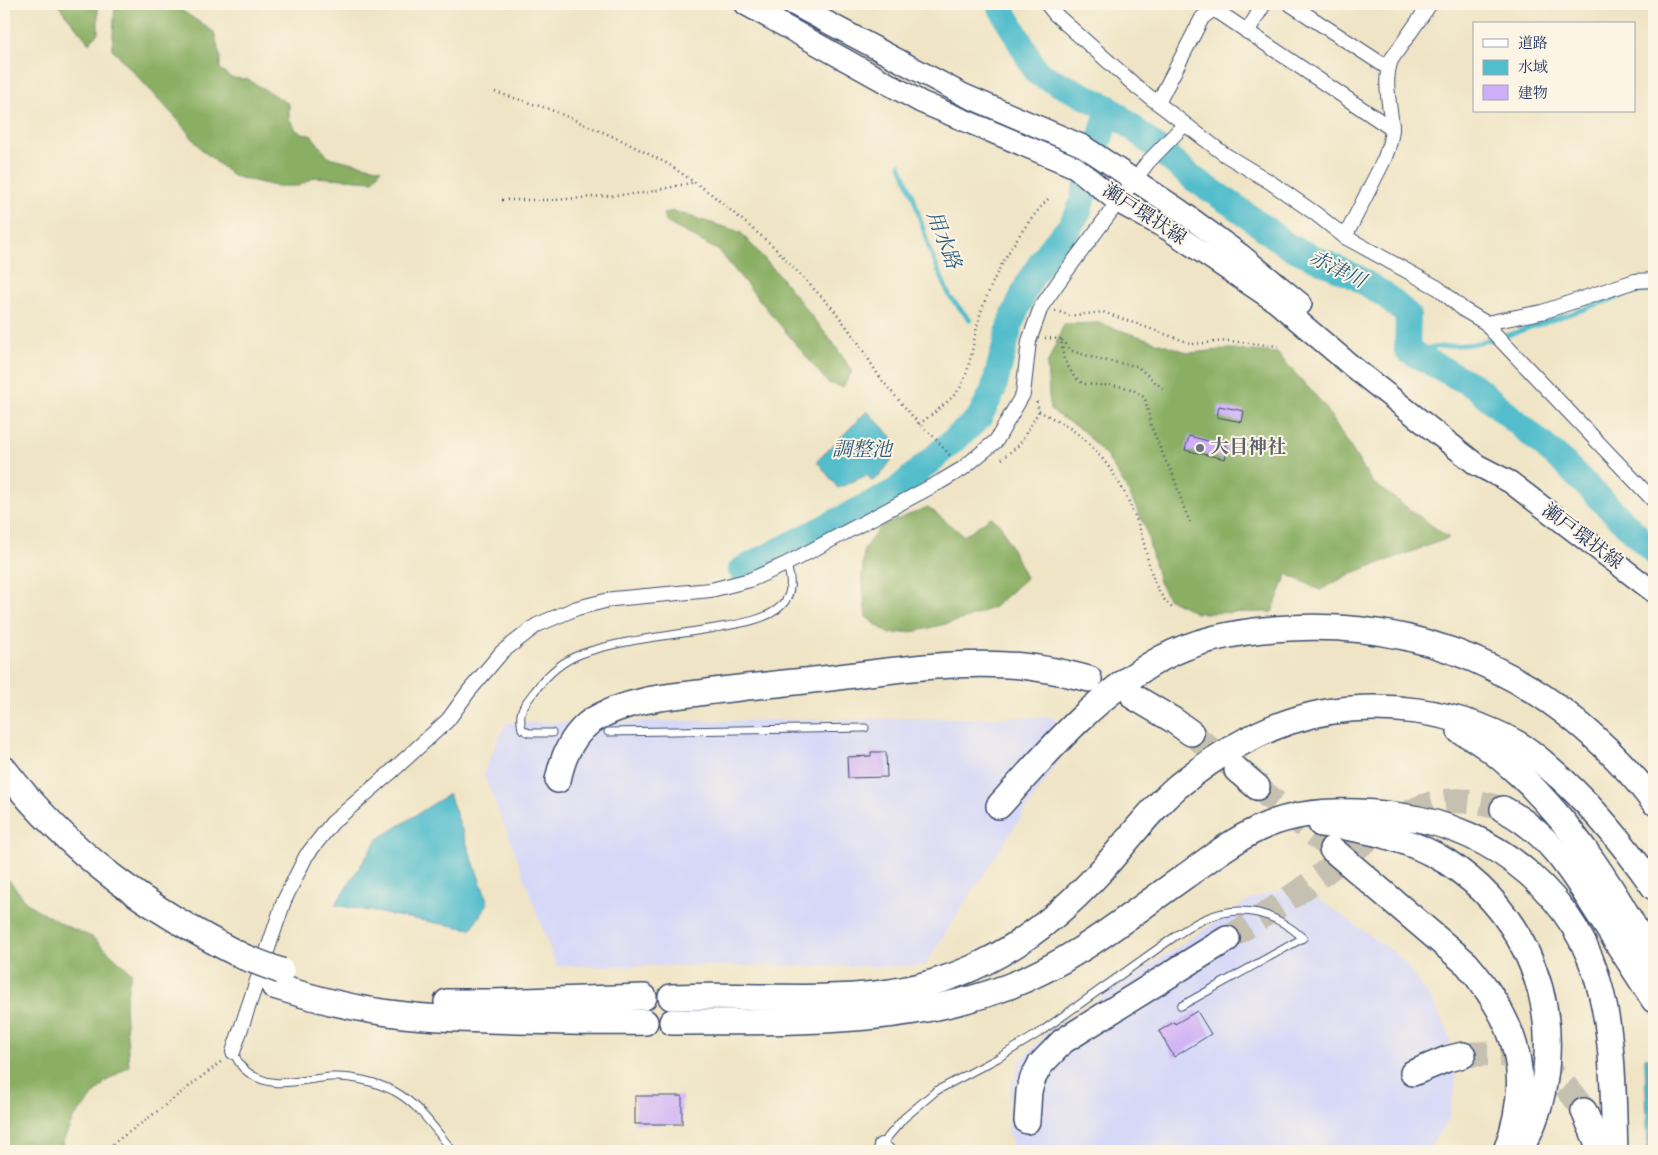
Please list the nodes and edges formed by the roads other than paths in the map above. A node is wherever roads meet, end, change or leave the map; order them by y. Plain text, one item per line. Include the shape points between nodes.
1 (745, 4) edge
2 (793, 4) edge
3 (1047, 4) edge
4 (1264, 4) edge
5 (1290, 4) edge
6 (1430, 4) edge
7 (1247, 32) junction
8 (1388, 68) junction
9 (1158, 103) junction
10 (1184, 125) junction
11 (1392, 128) junction
12 (1135, 179) junction
13 (1118, 202) junction
14 (1345, 237) junction
15 (1654, 280) edge
16 (1489, 327) junction
17 (1510, 482) junction
18 (1654, 501) edge
19 (786, 564) junction
20 (1654, 592) edge
21 (1089, 679) dead end
22 (1134, 697) dead end
23 (1402, 709) junction
24 (866, 728) dead end
25 (608, 732) dead end
26 (552, 733) dead end
27 (1191, 733) tunnel mouth
28 (4, 769) edge
29 (1237, 770) tunnel mouth
30 (558, 780) dead end
31 (1257, 787) tunnel mouth
32 (4, 796) edge
33 (1654, 802) edge
34 (998, 806) dead end
35 (1504, 809) tunnel mouth
36 (1245, 836) junction
37 (1332, 848) tunnel mouth
38 (1654, 887) edge
39 (1227, 939) tunnel mouth
40 (1654, 964) edge
41 (242, 965) junction
42 (277, 978) junction
43 (644, 997) dead end
44 (671, 997) dead end
45 (1654, 1000) edge
46 (1181, 1006) dead end
47 (645, 1022) dead end
48 (672, 1022) dead end
49 (233, 1052) joint
50 (1463, 1055) tunnel mouth
51 (1413, 1073) dead end
52 (1584, 1111) tunnel mouth
53 (1026, 1121) dead end
54 (881, 1149) edge
55 (453, 1151) edge
56 (1506, 1151) edge
57 (1519, 1151) edge
58 (1601, 1151) edge
59 (1615, 1151) edge

1 - 13 main road, 瀬戸環状線 via 921,102 1075,167
2 - 12 main road, 瀬戸環状線 via 964,95 1083,146
3 - 9 street
4 - 7 street
5 - 8 street
6 - 8 street
7 - 9 street via 1212,10 1202,18
7 - 11 street
8 - 11 street
9 - 10 street
10 - 12 street
10 - 14 street
11 - 14 street via 1384,160
12 - 13 street
12 - 17 main road, 瀬戸環状線 via 1295,298 1364,360 1486,456
13 - 17 main road, 瀬戸環状線 via 1169,230 1276,302 1477,465
13 - 19 street via 1041,307 1031,336 1023,394 996,440 940,482
14 - 16 street via 1438,288
15 - 16 street via 1635,280
16 - 18 street
17 - 20 main road, 瀬戸環状線
19 - 26 lane via 790,591 780,607 764,616 742,623 606,646 560,666 544,679 521,709 522,729 529,733
19 - 49 street via 750,580 711,590 613,599 577,608 538,625 502,652 448,720 332,823 306,856 284,901
21 - 30 highway via 1036,667 976,664 668,697 622,707 593,720 582,729 566,752
22 - 27 highway
23 - 38 highway via 1453,718 1498,734 1538,758 1582,796
23 - 40 highway via 1465,733 1505,761 1551,807 1617,897
23 - 44 highway via 1329,710 1286,722 1245,741 1177,787 1083,889 1047,922 1007,950 958,974 906,990 857,997
24 - 25 lane
28 - 41 highway via 59,832 111,876
29 - 31 highway
32 - 41 highway via 48,844 120,905 187,947
33 - 34 highway via 1588,731 1517,680 1460,654 1400,635 1311,626 1229,634 1163,658 1120,685 1073,725
35 - 45 highway via 1532,826 1557,852
36 - 48 highway via 1092,943 1036,974 978,997 875,1016 794,1021
36 - 57 highway via 1282,825 1299,824 1334,825 1371,833 1411,845 1446,862 1493,901 1521,938 1530,958 1544,1000 1547,1021 1540,1104 1533,1126
36 - 59 highway via 1266,825 1300,815 1340,812 1385,814 1431,822 1475,837 1534,878 1582,940 1601,991 1608,1029
37 - 56 highway via 1467,964 1500,1008 1518,1056 1520,1080 1518,1108
39 - 53 highway via 1050,1052 1033,1078
41 - 42 highway
42 - 43 highway via 315,981 427,1001
42 - 47 highway via 311,997 424,1017
46 - 54 lane via 1303,938 1291,927 1263,914 1236,911 1208,917 1177,935 1039,1033 936,1091 904,1118
49 - 55 lane via 243,1068 274,1084 344,1077 394,1091 411,1101
50 - 51 highway
52 - 58 highway

